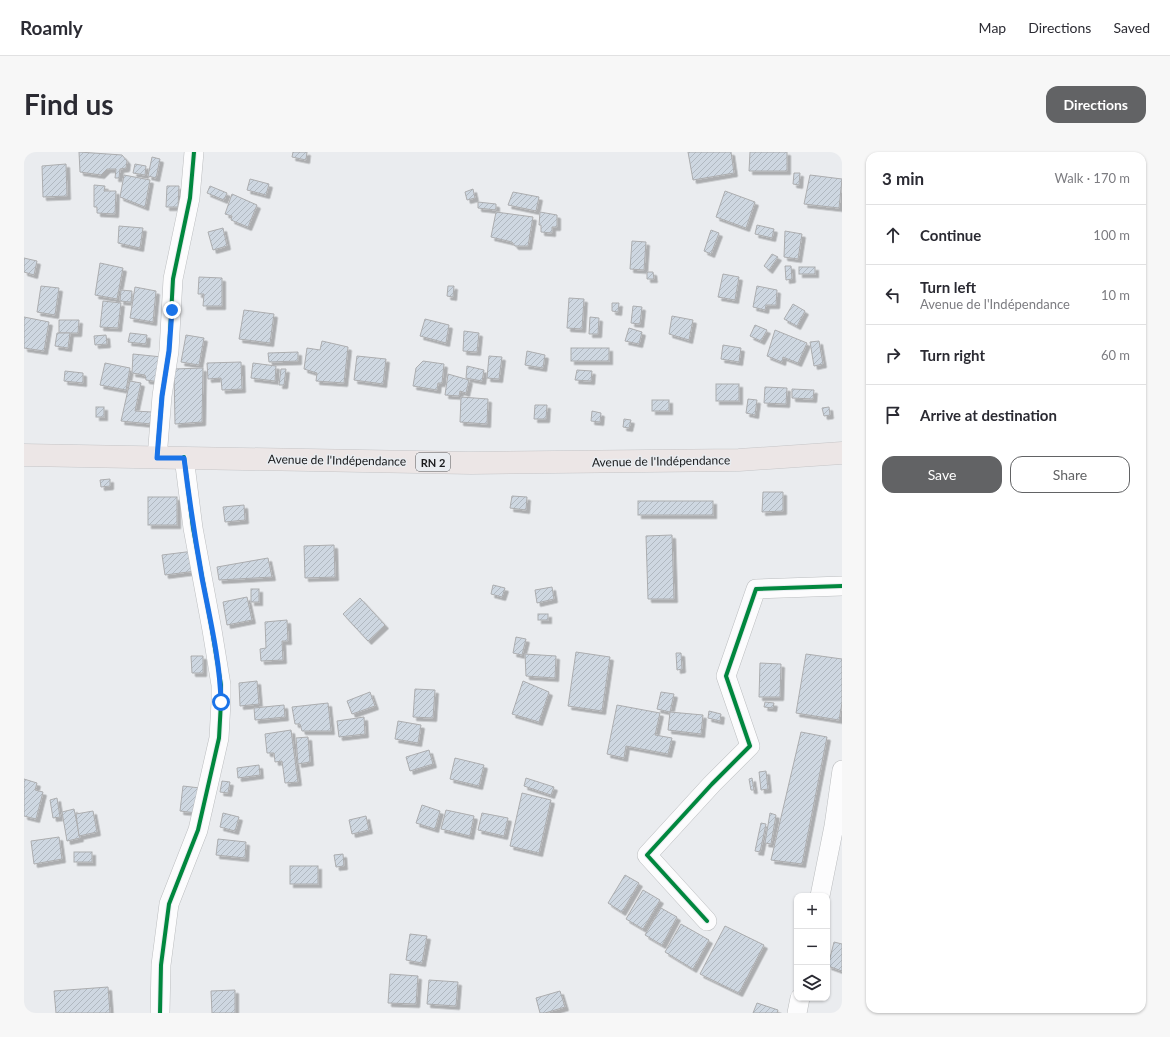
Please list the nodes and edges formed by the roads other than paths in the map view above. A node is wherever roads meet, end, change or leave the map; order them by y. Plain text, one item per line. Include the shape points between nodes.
1 (194, 152) edge
2 (842, 453) edge
3 (24, 455) edge
4 (157, 458) junction
5 (184, 458) junction
6 (842, 586) edge
7 (842, 770) edge
8 (821, 893) edge
9 (707, 921) dead end
10 (799, 1001) edge
11 (160, 1013) edge
12 (797, 1013) edge

1 - 4 street via 190,198 173,279 169,351
2 - 5 main road, Avenue de l'Indépendance / RN 2 via 738,460 471,463
3 - 4 main road, Avenue de l'Indépendance / RN 2
4 - 5 main road, Avenue de l'Indépendance / RN 2
5 - 11 street via 193,528 221,685 221,710 219,738 198,830 169,904 161,965
6 - 9 street via 756,589 726,676 750,746 647,855
7 - 8 street
10 - 12 street

